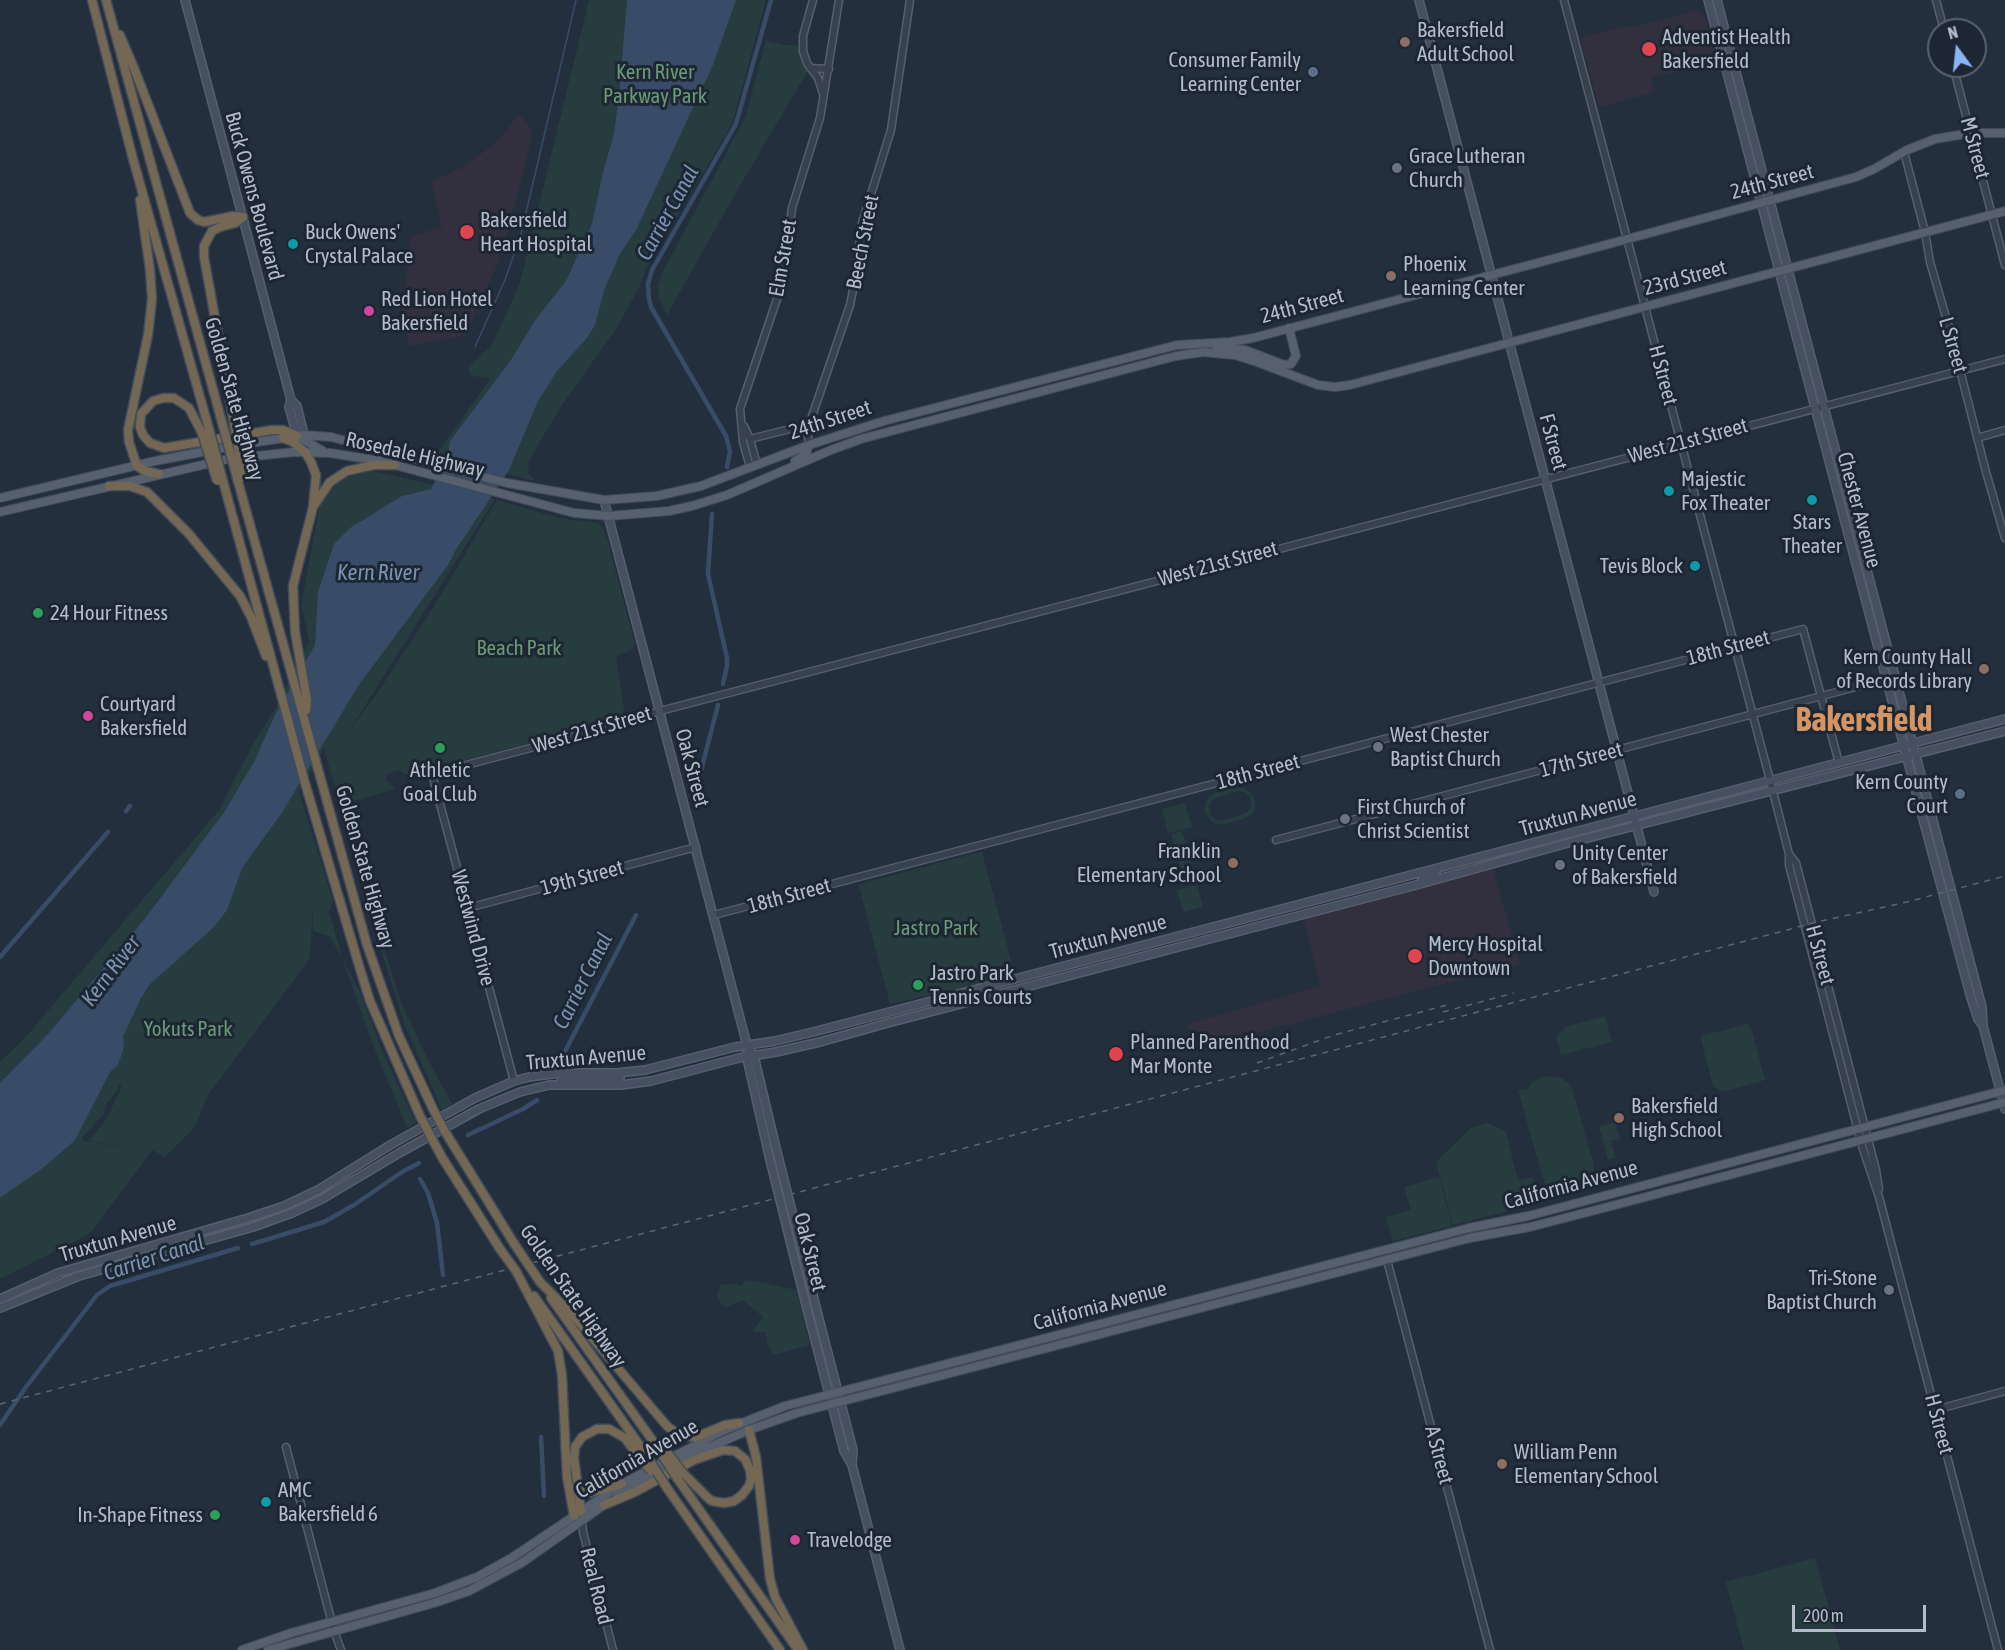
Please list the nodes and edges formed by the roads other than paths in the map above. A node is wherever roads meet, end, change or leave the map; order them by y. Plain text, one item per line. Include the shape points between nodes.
1 (92, 0) edge
2 (106, 0) edge
3 (185, 0) edge
4 (813, 0) edge
5 (839, 0) edge
6 (910, 0) edge
7 (1419, 0) edge
8 (1564, 0) edge
9 (1708, 0) edge
10 (1717, 0) edge
11 (1936, 0) edge
12 (109, 11) junction
13 (1941, 18) edge
14 (810, 68) junction
15 (829, 69) junction
16 (1956, 78) edge
17 (823, 94) junction
18 (1971, 133) junction
19 (2005, 134) edge
20 (1744, 136) junction
21 (1904, 152) junction
22 (133, 159) junction
23 (1759, 161) junction
24 (1765, 202) junction
25 (2005, 211) edge
26 (1992, 214) junction
27 (243, 216) junction
28 (1925, 232) junction
29 (1627, 240) junction
30 (2005, 265) edge
31 (1783, 270) junction
32 (1492, 276) junction
33 (1645, 307) junction
34 (1289, 328) junction
35 (1510, 343) junction
36 (1203, 352) junction
37 (2005, 359) edge
38 (1961, 371) junction
39 (1373, 379) joint
40 (1820, 407) junction
41 (741, 420) junction
42 (810, 424) junction
43 (2005, 430) edge
44 (205, 431) junction
45 (283, 438) joint
46 (300, 438) junction
47 (1977, 438) junction
48 (750, 440) junction
49 (1680, 442) junction
50 (809, 445) junction
51 (284, 452) junction
52 (305, 452) junction
53 (330, 453) junction
54 (395, 465) junction
55 (138, 466) junction
56 (753, 466) junction
57 (782, 471) junction
58 (159, 474) junction
59 (240, 477) junction
60 (1545, 478) junction
61 (109, 486) junction
62 (0, 498) edge
63 (604, 500) junction
64 (313, 507) junction
65 (0, 512) edge
66 (609, 516) junction
67 (2005, 538) edge
68 (1734, 647) junction
69 (1886, 679) junction
70 (1599, 682) junction
71 (278, 684) junction
72 (1822, 696) junction
73 (660, 711) junction
74 (1752, 715) junction
75 (2005, 719) edge
76 (306, 720) junction
77 (2005, 731) edge
78 (1913, 744) junction
79 (1904, 746) junction
80 (1617, 750) junction
81 (1916, 755) junction
82 (1907, 757) junction
83 (1839, 763) junction
84 (432, 774) joint
85 (1770, 780) junction
86 (1772, 790) junction
87 (1635, 816) junction
88 (1636, 825) junction
89 (1276, 840) dead end
90 (696, 848) junction
91 (1510, 849) junction
92 (1498, 852) junction
93 (1789, 854) junction
94 (1500, 862) junction
95 (1488, 865) junction
96 (1438, 868) junction
97 (1420, 884) junction
98 (1654, 892) dead end
99 (468, 908) junction
100 (714, 915) junction
101 (1823, 994) junction
102 (1838, 1024) junction
103 (1983, 1026) junction
104 (747, 1045) junction
105 (754, 1056) junction
106 (745, 1057) junction
107 (645, 1070) junction
108 (514, 1081) junction
109 (560, 1085) junction
110 (2003, 1091) edge
111 (2004, 1104) edge
112 (1861, 1127) junction
113 (1864, 1139) junction
114 (367, 1160) junction
115 (322, 1199) junction
116 (1386, 1260) junction
117 (0, 1299) edge
118 (0, 1308) edge
119 (567, 1314) junction
120 (545, 1320) junction
121 (2005, 1391) edge
122 (839, 1392) junction
123 (829, 1394) junction
124 (841, 1402) junction
125 (832, 1404) junction
126 (1935, 1410) junction
127 (739, 1423) junction
128 (749, 1430) junction
129 (733, 1437) junction
130 (286, 1448) dead end
131 (640, 1453) junction
132 (694, 1460) junction
133 (852, 1465) junction
134 (680, 1475) junction
135 (622, 1484) junction
136 (576, 1485) junction
137 (604, 1505) junction
138 (579, 1516) junction
139 (520, 1553) junction
140 (486, 1573) junction
141 (487, 1583) junction
142 (451, 1588) junction
143 (460, 1595) junction
144 (419, 1608) junction
145 (332, 1622) junction
146 (334, 1631) junction
147 (242, 1650) edge
148 (268, 1650) edge
149 (341, 1650) edge
150 (613, 1650) edge
151 (780, 1650) edge
152 (798, 1650) edge
153 (803, 1650) edge
154 (900, 1650) edge
155 (1490, 1650) edge
156 (1998, 1650) edge

1 - 22 highway, Golden State Highway
2 - 12 highway, Golden State Highway
3 - 27 main road, Buck Owens Boulevard
4 - 14 street via 802,43
5 - 15 street, Elm Street
6 - 42 street, Beech Street via 892,124 862,223 853,293
7 - 32 main road, F Street
8 - 29 street, H Street
9 - 20 main road, Chester Avenue
10 - 23 main road, Chester Avenue
11 - 13 street
12 - 27 highway via 190,213 204,222
12 - 59 highway, Golden State Highway, bridge
14 - 15 street
14 - 17 street
15 - 17 street, Elm Street
16 - 18 street, M Street
17 - 41 street, Elm Street via 792,208 783,281 742,401
18 - 19 main road, 24th Street
18 - 21 main road, 24th Street via 1935,139
18 - 26 street, M Street
20 - 23 main road
20 - 24 main road, Chester Avenue
21 - 24 main road, 24th Street via 1861,176
21 - 28 street, L Street
22 - 44 highway, Golden State Highway
22 - 55 highway via 152,299 128,430
23 - 24 main road, Chester Avenue
24 - 29 main road, 24th Street
24 - 31 main road, Chester Avenue
25 - 26 main road, 23rd Street
26 - 28 main road, 23rd Street
26 - 30 street, M Street
27 - 46 main road, Buck Owens Boulevard
27 - 59 highway, bridge via 212,231 204,246
28 - 31 main road, 23rd Street
28 - 38 street, L Street
29 - 32 main road, 24th Street
29 - 33 street, H Street
31 - 33 main road, 23rd Street
31 - 40 main road, Chester Avenue
32 - 34 main road, 24th Street
32 - 35 main road, F Street
33 - 35 main road, 23rd Street
33 - 49 street, H Street
34 - 36 main road via 1296,356 1291,364 1232,348
34 - 50 main road, 24th Street via 1240,341 1168,347 884,421
35 - 39 main road, 23rd Street
35 - 60 main road, F Street
36 - 39 main road, 24th Street via 1247,358 1318,385 1344,386
36 - 57 main road, 24th Street via 873,436
37 - 38 street, West 21st Street
38 - 40 street, West 21st Street
38 - 47 street, L Street
40 - 49 street, West 21st Street
40 - 69 main road, Chester Avenue
40 - 78 main road, Chester Avenue
41 - 48 street
41 - 56 street, Elm Street via 743,442
42 - 48 street
42 - 50 street, Beech Street
43 - 47 street
44 - 46 highway via 189,408 174,398 153,401 141,414 143,435 153,445 164,448 272,430 283,430
44 - 71 highway, Golden State Highway, bridge
45 - 46 highway
45 - 55 main road
46 - 51 main road
46 - 52 highway
46 - 53 main road
46 - 63 main road, Rosedale Highway via 332,437 507,483
47 - 67 street, L Street
48 - 56 street
49 - 60 street, West 21st Street
49 - 68 street, H Street
50 - 56 main road, 24th Street
50 - 57 main road via 806,454
51 - 52 main road, Rosedale Highway
51 - 58 main road, Rosedale Highway
52 - 53 main road, Rosedale Highway
52 - 64 highway via 316,475
53 - 54 main road, Rosedale Highway
54 - 64 highway via 347,471 330,482
54 - 66 main road, Rosedale Highway via 574,513
55 - 58 highway
55 - 62 main road
56 - 63 main road, 24th Street via 657,496
57 - 66 main road, 24th Street via 692,506
58 - 61 main road, Rosedale Highway
59 - 76 highway, Golden State Highway
60 - 70 main road, F Street
60 - 73 street, West 21st Street
61 - 65 main road, Rosedale Highway
61 - 71 highway via 137,487 152,496 227,578 246,606
63 - 66 main road, Oak Street
64 - 76 highway via 293,586
66 - 73 main road, Oak Street
68 - 70 street, 18th Street
68 - 72 street, 18th Street via 1803,628
68 - 74 street, H Street
69 - 72 street, 17th Street
69 - 79 main road, Chester Avenue
70 - 80 main road, F Street
70 - 100 street, 18th Street
71 - 120 highway, Golden State Highway, bridge via 367,990 431,1137
72 - 74 street, 17th Street
72 - 83 street
73 - 84 street, West 21st Street
73 - 90 main road, Oak Street
74 - 80 street, 17th Street
74 - 85 street, H Street
75 - 78 main road, Truxtun Avenue
76 - 119 highway, Golden State Highway, bridge via 378,978 399,1036 444,1130 515,1245
77 - 81 main road, Truxtun Avenue
78 - 79 main road, Truxtun Avenue
78 - 81 main road, Chester Avenue
79 - 82 main road, Chester Avenue
79 - 83 main road, Truxtun Avenue
80 - 87 main road, F Street
80 - 89 street, 17th Street
81 - 82 main road, Truxtun Avenue
81 - 103 main road, Chester Avenue via 1982,1007
82 - 86 main road, Truxtun Avenue
82 - 103 main road, Chester Avenue via 1971,998
83 - 85 main road, Truxtun Avenue
84 - 99 street, Westwind Drive
85 - 86 street, H Street
85 - 87 main road, Truxtun Avenue
86 - 88 main road, Truxtun Avenue
86 - 93 street, H Street
87 - 88 main road, F Street
87 - 91 main road, Truxtun Avenue
88 - 94 main road, Truxtun Avenue
88 - 98 main road, F Street
90 - 99 street, 19th Street
90 - 100 main road, Oak Street
91 - 92 main road, Truxtun Avenue
91 - 94 main road
92 - 95 main road
92 - 96 main road, Truxtun Avenue
93 - 101 street, H Street
93 - 102 street, H Street via 1796,863
94 - 95 main road, Truxtun Avenue
95 - 97 main road, Truxtun Avenue
96 - 97 main road
96 - 104 main road, Truxtun Avenue via 818,1031
97 - 105 main road, Truxtun Avenue
99 - 108 street, Westwind Drive
100 - 104 main road, Oak Street
101 - 102 street
101 - 112 street, H Street
102 - 112 street, H Street
103 - 110 main road, Chester Avenue
104 - 105 main road, Oak Street
104 - 106 main road, Oak Street
104 - 107 main road, Truxtun Avenue
105 - 106 main road, Truxtun Avenue
105 - 122 main road, Oak Street, bridge
106 - 109 main road, Truxtun Avenue via 634,1084
106 - 123 main road, Oak Street, bridge
107 - 108 main road, Truxtun Avenue via 559,1073
107 - 109 main road via 629,1077 565,1079
108 - 114 main road, Truxtun Avenue via 475,1098
109 - 115 main road, Truxtun Avenue via 520,1092 479,1109
110 - 111 main road, Chester Avenue
110 - 112 main road, California Avenue
111 - 113 main road, California Avenue
112 - 113 street, H Street
112 - 122 main road, California Avenue
113 - 116 main road, California Avenue
113 - 126 street, H Street
114 - 115 main road via 364,1167
114 - 117 main road, Truxtun Avenue via 284,1206 58,1273
115 - 118 main road, Truxtun Avenue via 253,1227 61,1281
116 - 124 main road, California Avenue
116 - 155 street, A Street
119 - 127 highway via 676,1433 696,1437
119 - 134 highway, Golden State Highway, bridge
120 - 131 highway, Golden State Highway
120 - 138 highway via 561,1361 567,1477
121 - 126 street
122 - 123 main road, California Avenue
122 - 124 main road, Oak Street
123 - 125 main road, Oak Street
123 - 127 main road, California Avenue
124 - 125 main road, California Avenue
124 - 133 main road, Oak Street via 853,1450
125 - 128 main road, California Avenue
125 - 133 main road, Oak Street via 844,1451
126 - 156 street, H Street
127 - 135 main road, California Avenue
128 - 129 main road, California Avenue
128 - 153 highway via 756,1457 770,1579 780,1608
129 - 132 main road
129 - 137 main road, California Avenue via 657,1473
130 - 145 street
131 - 136 highway via 615,1432 591,1431 575,1447
131 - 151 highway, bridge
132 - 134 highway via 723,1450 735,1451 748,1465 749,1486 734,1501 718,1502
132 - 137 highway
133 - 154 main road, Oak Street
134 - 152 highway
135 - 136 highway via 590,1493
135 - 138 main road, California Avenue
136 - 138 highway
137 - 138 main road, California Avenue
138 - 139 main road, California Avenue
138 - 141 main road, California Avenue via 523,1562
138 - 150 street, Real Road
139 - 140 main road, California Avenue
139 - 141 main road via 518,1559
140 - 142 main road, California Avenue
140 - 143 main road
141 - 143 main road, California Avenue
142 - 144 main road via 446,1594 420,1603
142 - 145 main road, California Avenue
143 - 144 main road, California Avenue
144 - 146 main road, California Avenue
145 - 146 street
145 - 147 main road, California Avenue
146 - 148 main road, California Avenue
146 - 149 street

